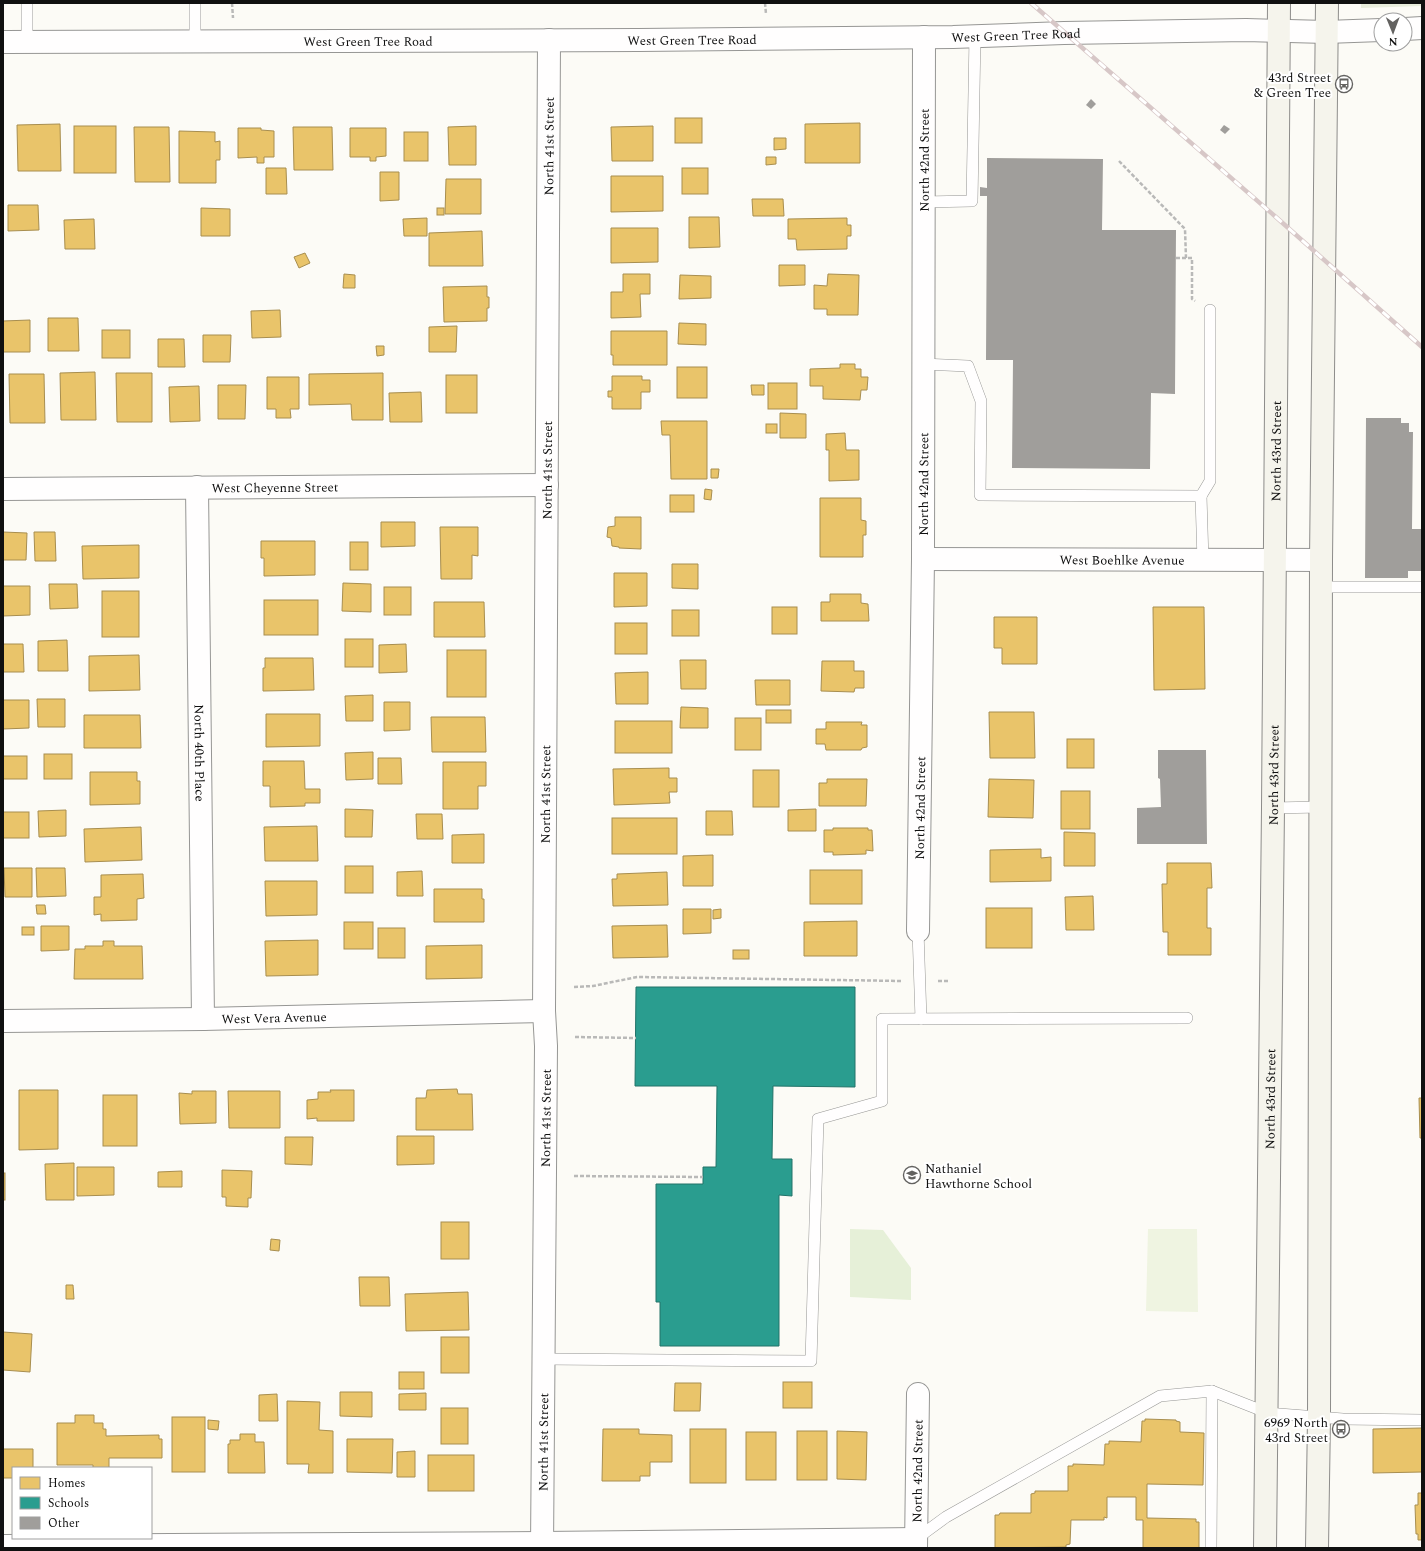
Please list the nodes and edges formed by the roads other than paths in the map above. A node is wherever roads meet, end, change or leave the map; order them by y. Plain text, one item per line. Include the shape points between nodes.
1 (27, 3) edge
2 (195, 3) edge
3 (1279, 3) edge
4 (1327, 3) edge
5 (1278, 30) junction
6 (1373, 30) edge
7 (1326, 32) junction
8 (975, 36) junction
9 (924, 37) junction
10 (549, 40) junction
11 (196, 41) junction
12 (3, 42) edge
13 (27, 42) junction
14 (924, 202) junction
15 (1210, 310) road end
16 (922, 364) junction
17 (547, 485) junction
18 (197, 488) junction
19 (3, 489) edge
20 (1201, 496) junction
21 (923, 559) junction
22 (1321, 560) junction
23 (1203, 561) junction
24 (1275, 561) junction
25 (1321, 587) junction
26 (1422, 587) edge
27 (1320, 807) junction
28 (1273, 808) junction
29 (918, 931) joint
30 (544, 1011) junction
31 (1187, 1018) dead end
32 (204, 1019) junction
33 (921, 1019) junction
34 (3, 1021) edge
35 (544, 1359) junction
36 (1212, 1391) junction
37 (918, 1394) dead end
38 (1268, 1414) junction
39 (1319, 1418) junction
40 (1422, 1420) edge
41 (916, 1543) edge
42 (3, 1546) edge
43 (542, 1546) edge
44 (1211, 1548) edge
45 (1266, 1548) edge
46 (1317, 1548) edge

1 - 13 lane
2 - 11 lane
3 - 5 main road, North 43rd Street
4 - 7 main road
5 - 7 street, West Green Tree Road
5 - 8 street, West Green Tree Road
5 - 24 main road, North 43rd Street
6 - 7 street, West Green Tree Road
7 - 22 main road
8 - 9 street, West Green Tree Road
8 - 14 lane via 972,201
9 - 10 street, West Green Tree Road
9 - 14 street, North 42nd Street
10 - 11 street, West Green Tree Road
10 - 17 street, North 41st Street
11 - 13 street, West Green Tree Road
12 - 13 street, West Green Tree Road
14 - 16 street, North 42nd Street
15 - 20 lane via 1210,481
16 - 20 lane via 968,366 981,401 980,495
16 - 21 street, North 42nd Street
17 - 18 street, West Cheyenne Street
17 - 30 street, North 41st Street
18 - 19 street, West Cheyenne Street
18 - 32 street, North 40th Place
20 - 23 lane
21 - 23 street, West Boehlke Avenue
21 - 29 street, North 42nd Street
22 - 24 street, West Boehlke Avenue
22 - 25 main road
23 - 24 street, West Boehlke Avenue
24 - 28 main road, North 43rd Street
25 - 26 lane
25 - 27 main road
27 - 28 lane
27 - 39 main road
28 - 38 main road, North 43rd Street
29 - 33 lane
30 - 32 street, West Vera Avenue
30 - 35 street, North 41st Street
31 - 33 lane
32 - 34 street, West Vera Avenue
33 - 35 lane via 882,1019 882,1101 818,1120 811,1361
35 - 43 street, North 41st Street
36 - 38 lane
36 - 41 lane via 1160,1396 946,1517
36 - 44 lane
37 - 41 street, North 42nd Street
38 - 39 lane
38 - 45 main road, North 43rd Street
39 - 40 lane
39 - 46 main road
41 - 43 street
42 - 43 street

